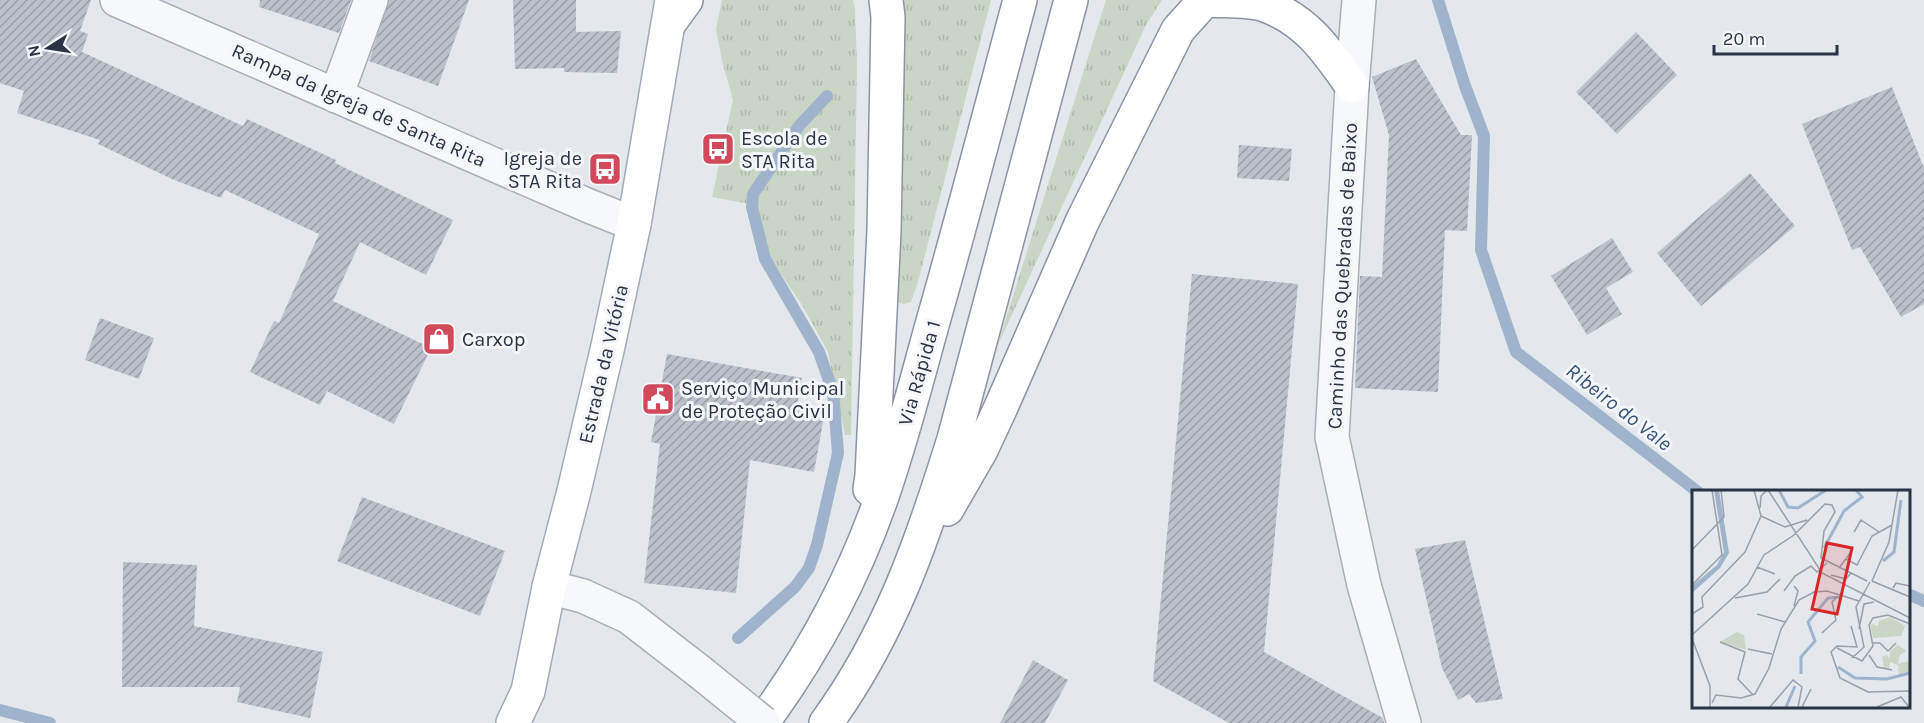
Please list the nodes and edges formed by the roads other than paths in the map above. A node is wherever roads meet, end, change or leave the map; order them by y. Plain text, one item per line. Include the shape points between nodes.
1 (117, 0) edge
2 (371, 0) edge
3 (886, 0) edge
4 (1020, 0) edge
5 (1071, 0) edge
6 (1207, 0) edge
7 (1359, 0) edge
8 (676, 7) edge
9 (1352, 86) junction
10 (336, 96) junction
11 (634, 224) junction
12 (858, 557) junction
13 (907, 578) junction
14 (549, 587) junction
15 (513, 723) edge
16 (762, 723) edge
17 (826, 723) edge
18 (1404, 723) edge

1 - 10 street, Rampa da Igreja de Santa Rita
2 - 10 street
3 - 12 main road via 884,231 872,475
4 - 12 main road, Via Rápida 1 via 904,424
5 - 13 main road via 954,439
6 - 9 main road via 1263,4 1304,27 1323,45
6 - 13 main road via 1178,30 1082,222 981,450
7 - 9 street, Caminho das Quebradas de Baixo
8 - 11 main road, Estrada da Vitória
9 - 18 street, Caminho das Quebradas de Baixo via 1332,436 1364,585
10 - 11 street, Rampa da Igreja de Santa Rita
11 - 14 main road, Estrada da Vitória
12 - 16 main road, Via Rápida 1 via 815,644
13 - 17 main road via 884,627
14 - 15 main road, Estrada da Vitória via 528,691
14 - 16 street, bridge via 583,596 629,617

